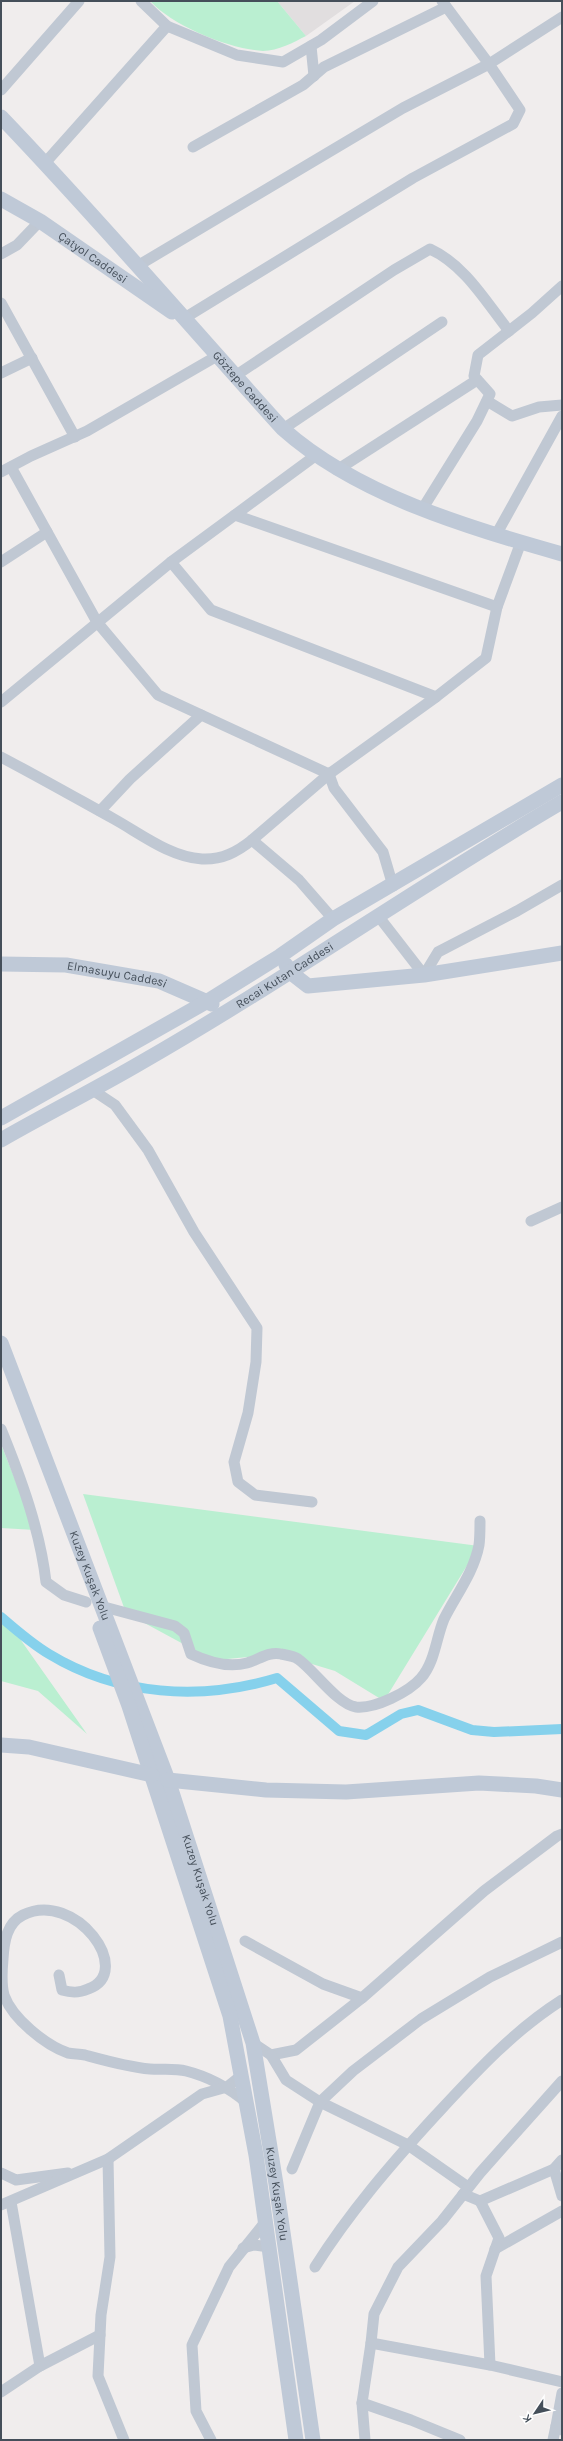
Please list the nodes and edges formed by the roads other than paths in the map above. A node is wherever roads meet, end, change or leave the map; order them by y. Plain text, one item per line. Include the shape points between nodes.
1 (79, 1) edge
2 (141, 1) edge
3 (373, 1) edge
4 (444, 4) edge
5 (562, 17) edge
6 (167, 26) junction
7 (311, 46) junction
8 (489, 64) junction
9 (314, 76) junction
10 (1, 90) edge
11 (1, 117) edge
12 (193, 148) dead end
13 (45, 163) junction
14 (1, 199) edge
15 (40, 221) junction
16 (1, 254) edge
17 (139, 265) junction
18 (562, 286) edge
19 (1, 303) edge
20 (183, 319) junction
21 (442, 322) dead end
22 (509, 331) junction
23 (216, 356) junction
24 (32, 358) junction
25 (1, 374) edge
26 (235, 376) junction
27 (478, 380) junction
28 (486, 401) junction
29 (562, 405) edge
30 (562, 416) edge
31 (283, 429) junction
32 (75, 437) junction
33 (315, 456) junction
34 (6, 470) edge
35 (337, 470) junction
36 (423, 508) junction
37 (235, 515) junction
38 (47, 532) junction
39 (496, 535) junction
40 (521, 542) junction
41 (562, 553) edge
42 (1, 562) edge
43 (171, 562) junction
44 (497, 607) junction
45 (97, 622) junction
46 (436, 697) junction
47 (1, 702) edge
48 (201, 715) junction
49 (1, 756) edge
50 (329, 774) junction
51 (562, 785) edge
52 (562, 802) edge
53 (100, 811) junction
54 (252, 840) junction
55 (562, 885) edge
56 (393, 886) junction
57 (379, 917) junction
58 (333, 919) junction
59 (562, 953) edge
60 (280, 956) junction
61 (1, 964) edge
62 (290, 972) junction
63 (424, 975) junction
64 (206, 1002) junction
65 (228, 1010) junction
66 (91, 1089) junction
67 (1, 1118) edge
68 (1, 1140) edge
69 (562, 1207) edge
70 (531, 1221) dead end
71 (1, 1343) edge
72 (1, 1367) edge
73 (1, 1429) edge
74 (312, 1502) dead end
75 (480, 1521) dead end
76 (86, 1602) dead end
77 (108, 1608) dead end
78 (118, 1662) junction
79 (135, 1707) junction
80 (1, 1744) edge
81 (152, 1775) junction
82 (168, 1780) junction
83 (562, 1790) edge
84 (560, 1839) edge
85 (245, 1941) dead end
86 (562, 1942) edge
87 (59, 1975) dead end
88 (362, 1998) junction
89 (562, 2000) edge
90 (253, 2043) junction
91 (271, 2055) junction
92 (242, 2075) junction
93 (562, 2081) edge
94 (227, 2087) junction
95 (320, 2102) junction
96 (247, 2103) junction
97 (408, 2145) junction
98 (108, 2159) junction
99 (562, 2160) edge
100 (292, 2169) dead end
101 (80, 2172) junction
102 (1, 2173) edge
103 (558, 2174) edge
104 (466, 2191) junction
105 (562, 2196) edge
106 (480, 2201) junction
107 (6, 2204) edge
108 (562, 2211) edge
109 (266, 2221) junction
110 (269, 2247) junction
111 (243, 2248) junction
112 (495, 2250) junction
113 (315, 2267) dead end
114 (100, 2335) junction
115 (371, 2343) junction
116 (490, 2365) junction
117 (40, 2366) junction
118 (562, 2382) edge
119 (1, 2392) edge
120 (562, 2393) edge
121 (362, 2403) junction
122 (559, 2428) edge
123 (123, 2440) edge
124 (211, 2440) edge
125 (296, 2440) edge
126 (313, 2440) edge
127 (365, 2440) edge
128 (460, 2440) edge
129 (553, 2440) edge

1 - 10 street
2 - 6 street
3 - 7 street
4 - 8 street
4 - 9 street via 324,67
5 - 8 street
6 - 7 street via 237,55 283,62
6 - 13 street
7 - 9 street
8 - 17 street via 403,108
8 - 20 street via 520,110 513,124 413,178
9 - 12 street via 303,85
11 - 13 main road, Göztepe Caddesi
13 - 17 main road, Göztepe Caddesi
14 - 15 main road, Çatyol Caddesi
15 - 16 street via 17,245
15 - 20 main road, Çatyol Caddesi via 134,288
17 - 20 main road, Göztepe Caddesi
18 - 22 street
19 - 24 street
20 - 23 main road, Göztepe Caddesi
21 - 31 street
22 - 26 street via 468,279 445,256 430,249 394,270
22 - 27 street via 478,355 474,376
23 - 26 main road, Göztepe Caddesi
23 - 32 street
24 - 25 street
24 - 32 street
26 - 31 main road, Göztepe Caddesi
27 - 28 street via 490,394
27 - 35 street
28 - 29 street via 512,416 539,407
28 - 36 street via 477,421
30 - 39 street
31 - 33 main road, Göztepe Caddesi
32 - 34 street
33 - 35 main road, Göztepe Caddesi
33 - 37 street
34 - 38 street
35 - 36 main road, Göztepe Caddesi
36 - 39 main road, Göztepe Caddesi
37 - 43 street
37 - 44 street
38 - 42 street
38 - 45 street
39 - 40 main road, Göztepe Caddesi
40 - 41 main road, Göztepe Caddesi
40 - 44 street
43 - 45 street
43 - 46 street via 212,610
44 - 46 street via 486,658
45 - 47 street
45 - 48 street via 158,696
46 - 50 street
48 - 50 street
48 - 53 street via 130,779
49 - 53 street
50 - 54 street
50 - 56 street via 334,788 382,852
51 - 56 main road, Recai Kutan Caddesi
52 - 57 main road, Recai Kutan Caddesi via 476,853
53 - 54 street via 183,856 203,859 223,856 235,853
54 - 58 street via 299,880
55 - 63 street via 438,952
56 - 58 main road, Recai Kutan Caddesi
57 - 62 main road, Recai Kutan Caddesi
57 - 63 street
58 - 60 main road, Recai Kutan Caddesi
59 - 63 main road
60 - 62 main road
60 - 64 main road, Recai Kutan Caddesi
61 - 64 main road, Elmasuyu Caddesi via 66,965 160,981
62 - 63 main road via 308,986
62 - 65 main road, Recai Kutan Caddesi
64 - 65 main road, Elmasuyu Caddesi
64 - 67 main road, Recai Kutan Caddesi
65 - 66 main road, Recai Kutan Caddesi
66 - 68 main road, Recai Kutan Caddesi
66 - 74 street via 115,1105 148,1150 194,1232 257,1328 256,1362 248,1413 234,1462 238,1482 255,1495
69 - 70 street
71 - 78 main road, Kuzey Kuşak Yolu
72 - 78 main road, Kuzey Kuşak Yolu
73 - 76 street via 27,1500 40,1545 46,1582 64,1595
75 - 77 street via 479,1546 464,1585 444,1620 436,1647 421,1678 384,1702 370,1706 355,1706 338,1696 298,1659 279,1654 264,1655 246,1663 229,1665 206,1661 191,1654 184,1634 175,1626
78 - 79 main road, Kuzey Kuşak Yolu
79 - 81 main road, Kuzey Kuşak Yolu
79 - 82 main road, Kuzey Kuşak Yolu
80 - 81 main road via 29,1747
81 - 92 main road, Kuzey Kuşak Yolu via 230,2016
82 - 83 main road via 295,1791 346,1792 479,1783
82 - 90 main road, Kuzey Kuşak Yolu
84 - 88 street via 484,1891
85 - 88 street via 323,1984
86 - 95 street via 490,1977 421,2020 353,2071
87 - 94 street via 62,1990 69,1992 81,1992 103,1980 107,1967 102,1952 83,1924 61,1912 45,1909 30,1912 12,1922 4,1942 4,1995 19,2019 31,2030 67,2052 99,2061 184,2071 204,2076
88 - 91 street via 296,2050
89 - 97 street via 538,2015 476,2071
90 - 91 street
90 - 126 main road, Kuzey Kuşak Yolu
91 - 95 street via 286,2080
92 - 94 street
92 - 96 main road, Kuzey Kuşak Yolu
93 - 104 street
94 - 96 street
94 - 98 street via 202,2094
95 - 97 street
95 - 100 street
96 - 109 main road, Kuzey Kuşak Yolu
97 - 104 street
97 - 113 street via 341,2226
98 - 101 street
98 - 114 street via 110,2258
99 - 103 street
101 - 102 street via 16,2180
101 - 107 street
103 - 105 street
103 - 106 street
104 - 106 street
104 - 115 street via 442,2221 398,2267 374,2314
106 - 112 street via 498,2238
107 - 117 street
108 - 112 street
109 - 110 main road, Kuzey Kuşak Yolu
109 - 111 street
110 - 111 street via 254,2245
110 - 125 main road, Kuzey Kuşak Yolu
111 - 124 street via 229,2267 192,2344 196,2411
112 - 116 street via 486,2276
114 - 117 street
114 - 123 street via 98,2376
115 - 116 street
115 - 121 street
116 - 118 street
117 - 119 street
120 - 122 street
121 - 127 street
121 - 128 street
122 - 129 street

